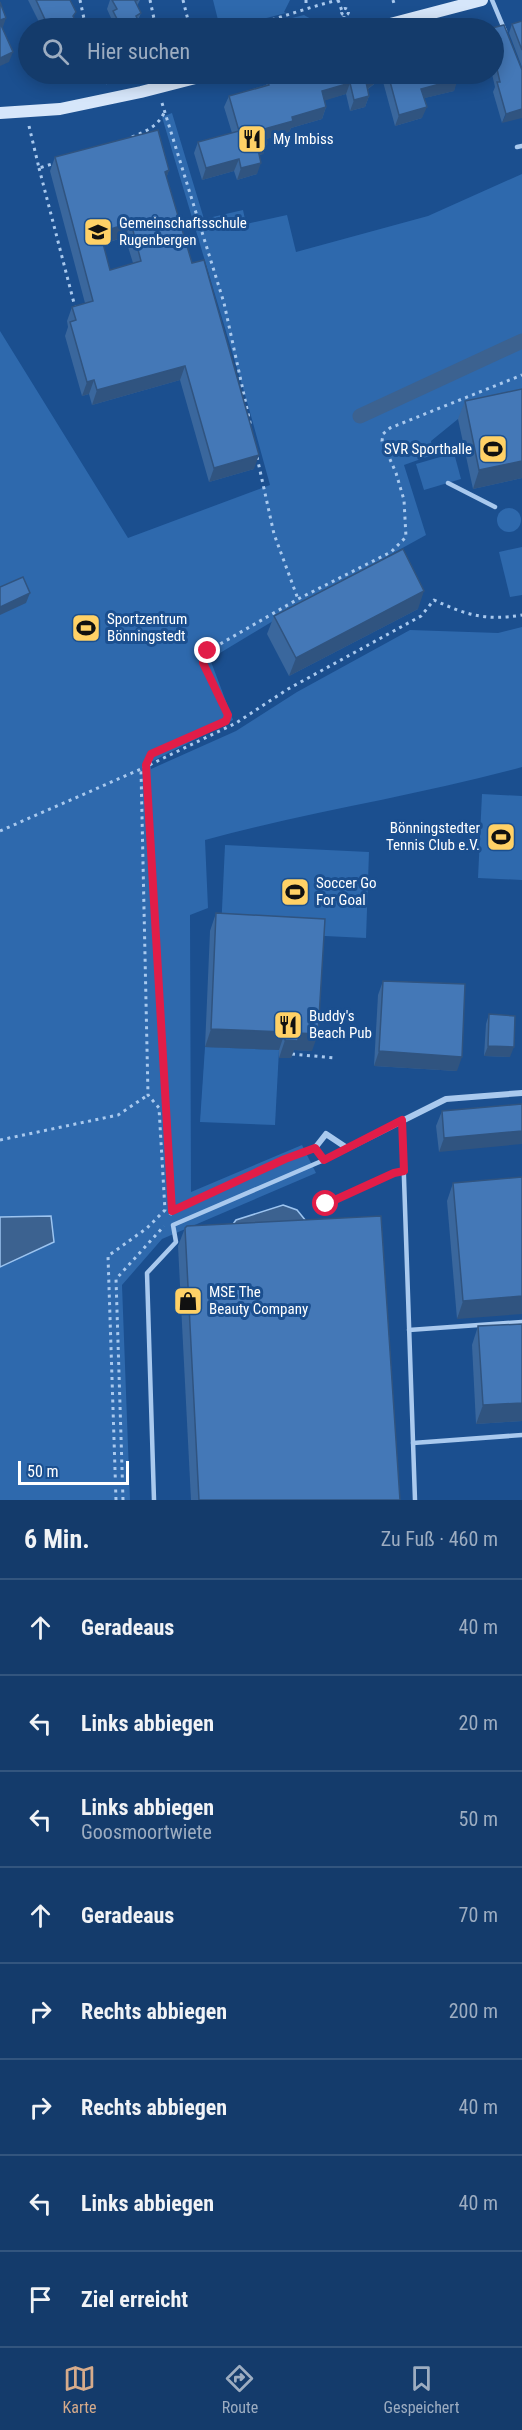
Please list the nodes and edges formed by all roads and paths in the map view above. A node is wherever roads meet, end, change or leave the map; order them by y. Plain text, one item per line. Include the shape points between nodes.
1 (80, 0) edge
2 (150, 0) edge
3 (183, 0) edge
4 (306, 0) edge
5 (338, 0) edge
6 (393, 0) edge
7 (478, 0) edge
8 (492, 0) edge
9 (395, 7) dead end
10 (306, 8) junction
11 (342, 11) junction
12 (344, 16) joint
13 (84, 18) edge
14 (154, 18) edge
15 (188, 18) edge
16 (279, 18) edge
17 (412, 18) edge
18 (499, 18) edge
19 (504, 30) edge
20 (507, 38) edge
21 (109, 84) edge
22 (173, 84) edge
23 (111, 89) dead end
24 (162, 103) dead end
25 (164, 111) junction
26 (0, 113) edge
27 (29, 126) dead end
28 (126, 139) edge
29 (61, 161) edge
30 (39, 168) junction
31 (75, 307) edge
32 (522, 375) edge
33 (252, 430) edge
34 (257, 453) edge
35 (448, 483) dead end
36 (495, 507) dead end
37 (298, 599) junction
38 (522, 615) edge
39 (146, 765) junction
40 (141, 769) junction
41 (0, 831) edge
42 (292, 1054) edge
43 (335, 1058) dead end
44 (522, 1094) edge
45 (148, 1095) junction
46 (402, 1120) junction
47 (0, 1140) edge
48 (315, 1148) junction
49 (347, 1148) junction
50 (324, 1160) junction
51 (404, 1171) junction
52 (326, 1204) dead end
53 (172, 1211) junction
54 (522, 1322) edge
55 (409, 1330) junction
56 (522, 1435) edge
57 (413, 1443) junction
58 (116, 1500) edge
59 (123, 1500) edge
60 (154, 1500) edge
61 (415, 1500) edge

1 - 13 path
2 - 14 path
3 - 15 path
4 - 10 path
5 - 10 path
5 - 11 path
6 - 9 path
7 - 17 main road
8 - 18 lane
10 - 16 path
11 - 12 path
11 - 12 path via 349,10
19 - 20 lane
21 - 23 path
22 - 26 main road via 60,109
24 - 25 path
25 - 28 path via 148,131
25 - 33 path via 224,303
27 - 30 path
29 - 30 path
30 - 31 path
32 - 37 path via 383,434 382,441 404,500 406,537 391,552
34 - 37 path via 274,534
35 - 36 lane
37 - 39 path via 208,651 203,663 228,715 226,721 151,754
38 - 39 path via 501,619 465,614 434,600 421,616 288,689 236,723
39 - 40 path
39 - 53 path
40 - 41 path
40 - 45 path
42 - 43 path
44 - 46 street via 446,1099
45 - 47 path via 118,1115
45 - 58 path via 159,1108 165,1210 108,1256
46 - 49 street
46 - 51 lane
48 - 49 street via 326,1134
48 - 50 street
48 - 53 path
49 - 50 street
50 - 60 lane via 173,1225 176,1242 147,1274
51 - 52 lane
51 - 55 lane
53 - 59 path via 163,1227 116,1279
54 - 55 lane
55 - 57 lane
56 - 57 lane
57 - 61 lane

